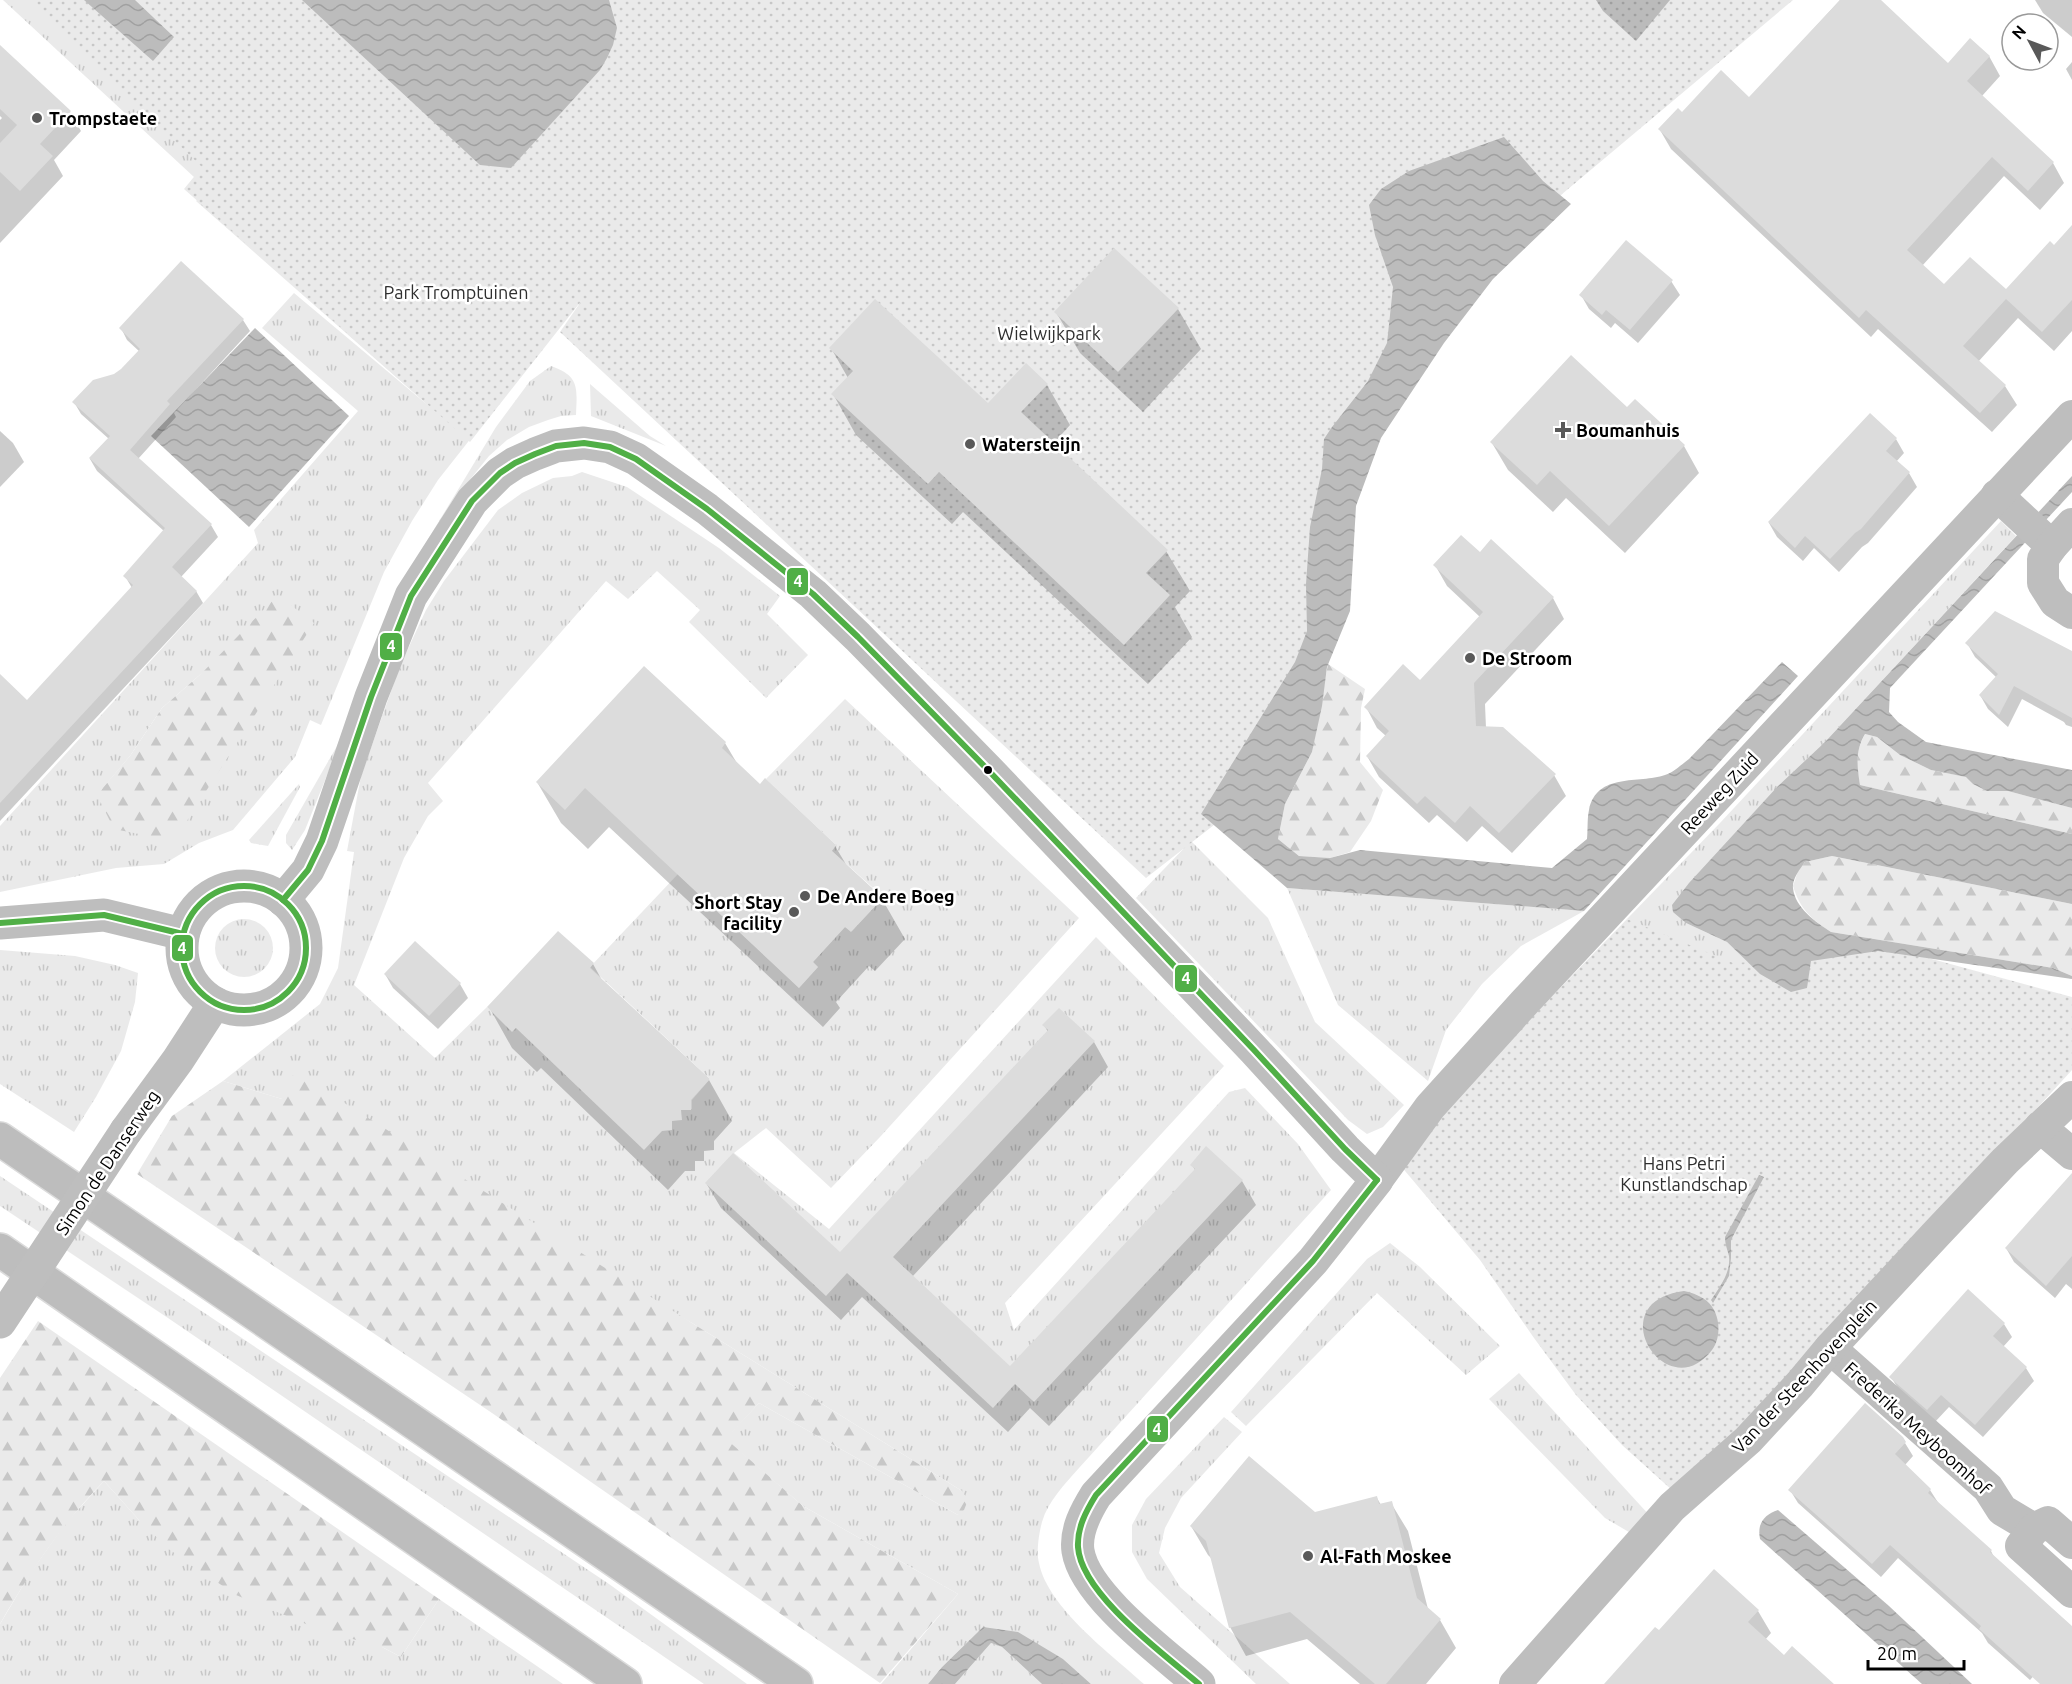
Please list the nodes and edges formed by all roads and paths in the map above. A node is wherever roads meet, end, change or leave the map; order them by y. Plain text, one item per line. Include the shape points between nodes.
1 (2072, 416) edge
2 (2006, 503) junction
3 (2062, 535) edge
4 (2072, 613) edge
5 (283, 900) junction
6 (0, 923) edge
7 (183, 934) junction
8 (215, 1003) junction
9 (2072, 1097) edge
10 (2040, 1127) junction
11 (0, 1139) edge
12 (2072, 1154) edge
13 (1377, 1180) junction
14 (0, 1250) edge
15 (0, 1322) edge
16 (1830, 1348) junction
17 (2034, 1529) junction
18 (2072, 1543) edge
19 (2072, 1592) edge
20 (625, 1684) edge
21 (796, 1684) edge
22 (1199, 1684) edge
23 (1515, 1684) edge

1 - 2 street, Reeweg Zuid
2 - 3 street
2 - 13 street, Reeweg Zuid via 1524,1003 1430,1107
3 - 4 street via 2043,560 2043,583 2055,602
5 - 7 street via 255,887 224,890 198,906
5 - 8 street via 298,919 305,942 303,966 292,987 262,1008 238,1010
5 - 13 street via 308,870 322,841 371,697 411,596 472,501 515,463 556,446 584,443 610,447 636,459 707,509 820,601 989,771
6 - 7 street via 104,915
7 - 8 street via 187,974 198,991
8 - 15 street, Simon de Danserweg, bridge
9 - 10 street, Van der Steenhovenplein
10 - 12 street
10 - 16 street, Van der Steenhovenplein
11 - 21 highway
13 - 22 street via 1313,1261 1096,1495 1080,1526 1078,1550 1090,1581 1109,1604
14 - 20 highway
16 - 17 street, Frederika Meyboomhof via 1988,1488 2002,1510
16 - 23 street, Van der Steenhovenplein via 1748,1440 1672,1507
17 - 18 street, Frederika Meyboomhof via 2048,1522
17 - 19 street via 2021,1546

